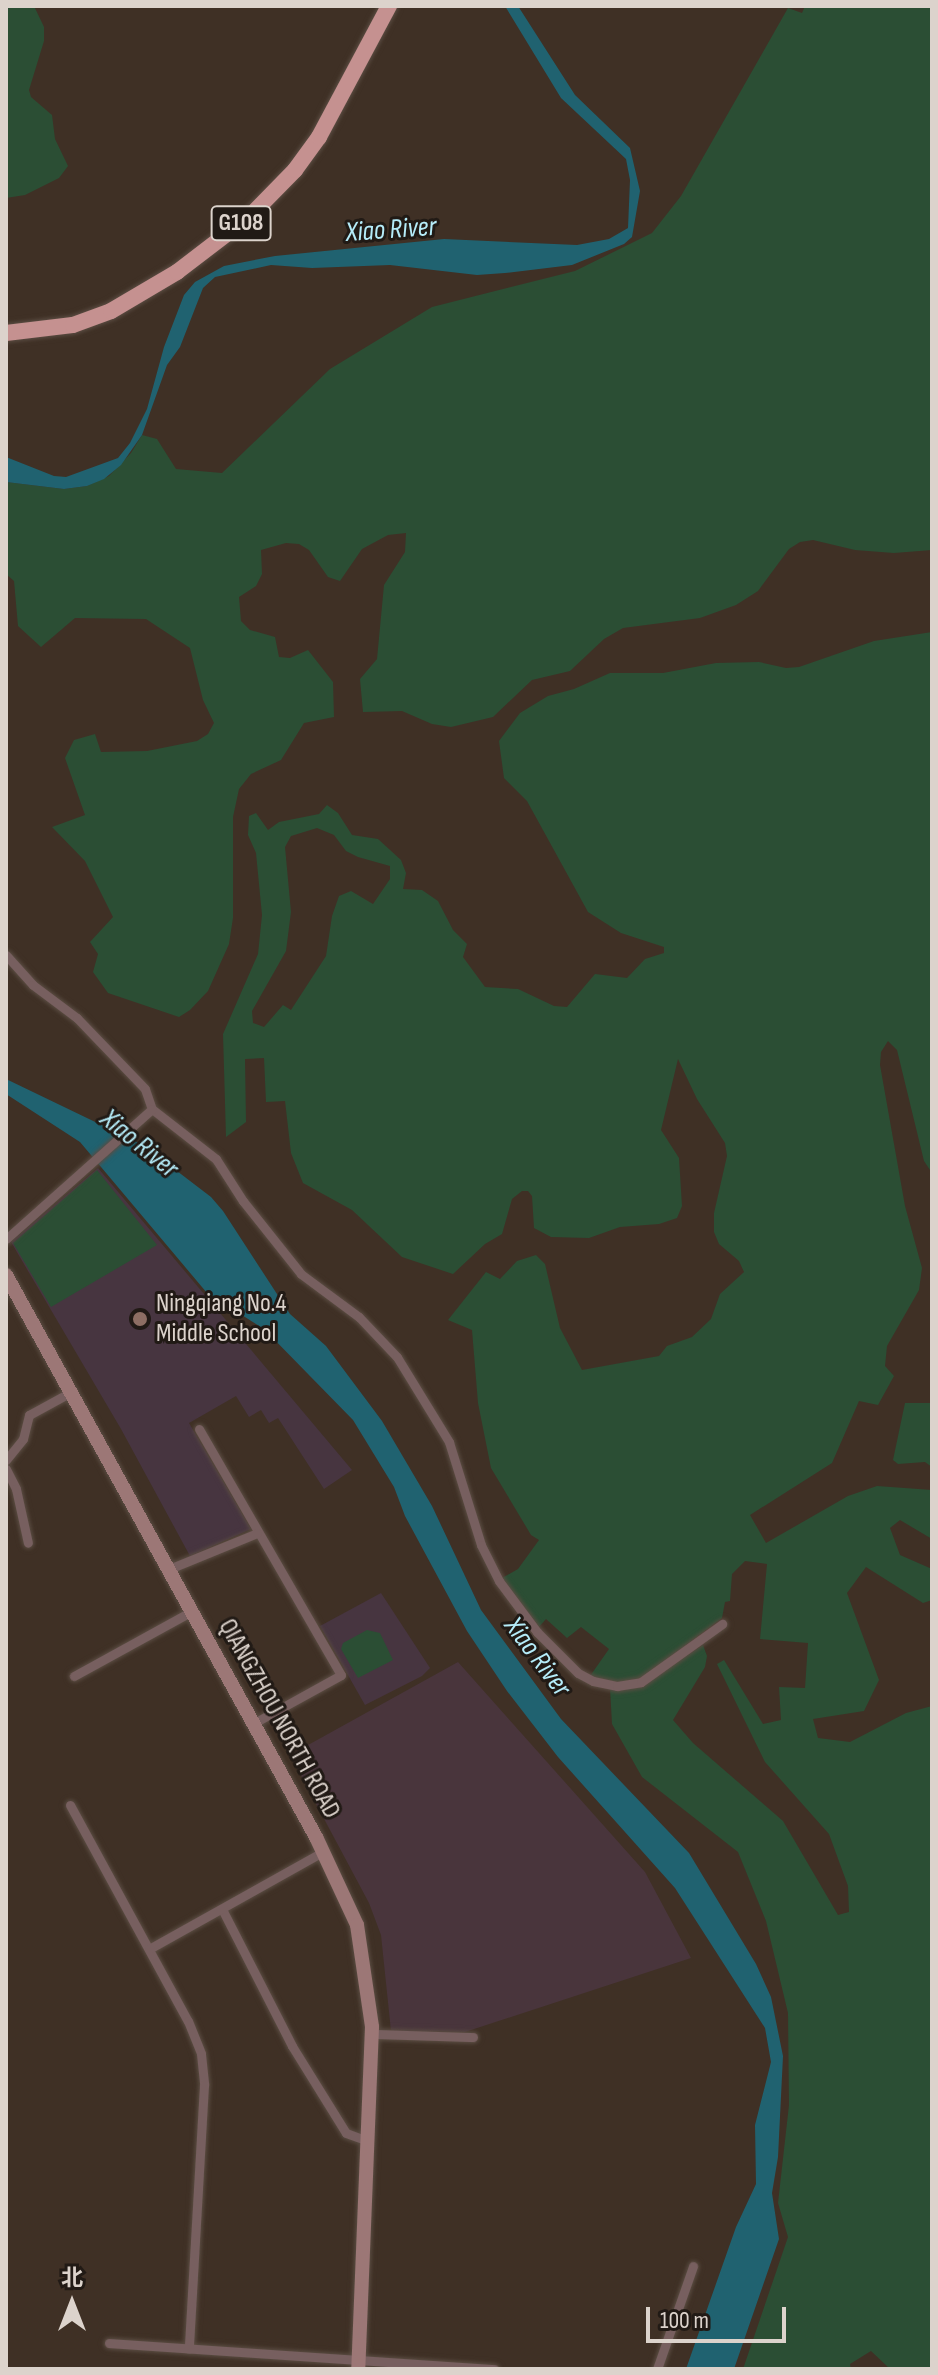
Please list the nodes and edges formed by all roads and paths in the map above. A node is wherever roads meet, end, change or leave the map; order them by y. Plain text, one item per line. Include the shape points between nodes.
1 (389, 6) edge
2 (6, 333) edge
3 (6, 955) edge
4 (149, 1112) junction
5 (6, 1239) edge
6 (6, 1275) edge
7 (73, 1391) junction
8 (199, 1429) dead end
9 (6, 1460) edge
10 (6, 1469) edge
11 (257, 1533) junction
12 (28, 1543) dead end
13 (169, 1569) junction
14 (192, 1611) junction
15 (722, 1624) dead end
16 (74, 1676) dead end
17 (254, 1723) junction
18 (70, 1805) dead end
19 (324, 1851) junction
20 (222, 1909) junction
21 (149, 1949) junction
22 (372, 2034) junction
23 (473, 2037) dead end
24 (368, 2141) junction
25 (693, 2266) dead end
26 (109, 2343) dead end
27 (189, 2349) junction
28 (355, 2365) edge
29 (494, 2369) edge
30 (657, 2369) edge

1 - 2 highway, G108 via 319,137 249,217 177,272 111,311 73,325
3 - 4 street via 145,1089
4 - 5 street
4 - 15 street via 216,1159 301,1274 359,1317 397,1357 449,1442 481,1545 499,1581 537,1632 578,1673 617,1686 641,1682
6 - 7 main road, QIANGZHOU NORTH ROAD
7 - 9 street via 29,1415 23,1439
7 - 13 main road, QIANGZHOU NORTH ROAD
8 - 11 street
10 - 12 street
11 - 13 street
11 - 17 street via 341,1675
13 - 14 main road, QIANGZHOU NORTH ROAD
14 - 16 street
14 - 17 main road, QIANGZHOU NORTH ROAD
17 - 19 main road, QIANGZHOU NORTH ROAD
18 - 21 street
19 - 20 street
19 - 22 main road, QIANGZHOU NORTH ROAD via 361,1937
20 - 21 street
20 - 24 street via 292,2046 346,2133
21 - 27 street via 188,2021 204,2068
22 - 23 street
22 - 24 main road, QIANGZHOU NORTH ROAD
24 - 28 main road, QIANGZHOU NORTH ROAD
25 - 30 street
26 - 27 street
27 - 28 street
28 - 29 street

